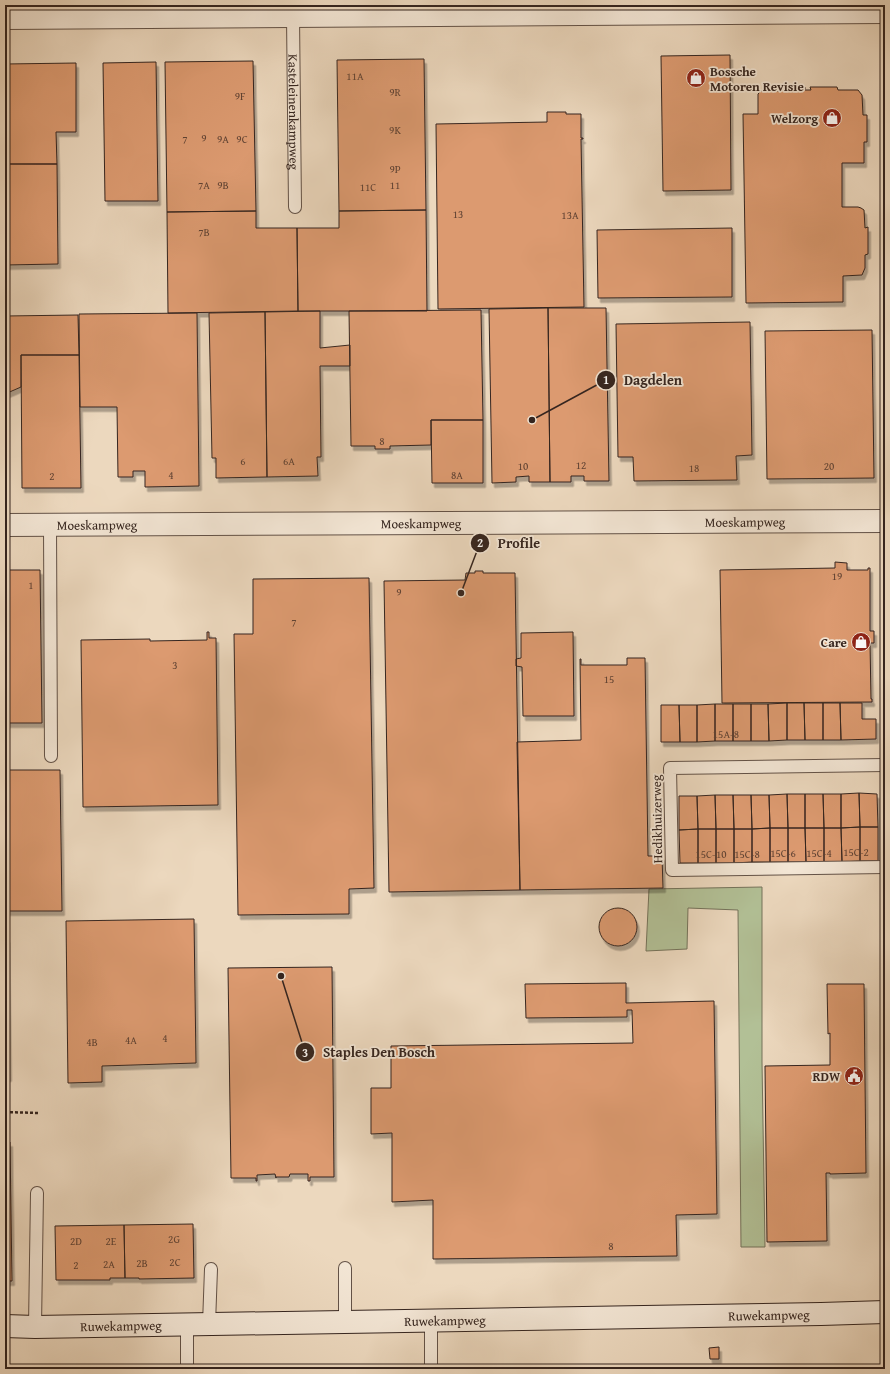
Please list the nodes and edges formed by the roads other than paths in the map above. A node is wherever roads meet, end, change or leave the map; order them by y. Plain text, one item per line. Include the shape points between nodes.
1 (885, 12) edge
2 (293, 16) junction
3 (5, 18) edge
4 (295, 207) dead end
5 (885, 521) edge
6 (5, 525) edge
7 (50, 525) junction
8 (51, 756) dead end
9 (885, 765) edge
10 (885, 867) edge
11 (37, 1193) dead end
12 (345, 1268) dead end
13 (211, 1269) dead end
14 (885, 1312) edge
15 (431, 1321) junction
16 (345, 1322) junction
17 (209, 1324) junction
18 (187, 1325) junction
19 (5, 1326) edge
20 (35, 1327) junction
21 (187, 1369) edge
22 (431, 1369) edge

1 - 2 street
2 - 3 street
2 - 4 lane, Kasteleinenkampweg
5 - 7 street, Moeskampweg
6 - 7 street, Moeskampweg
7 - 8 lane
9 - 10 lane, Hedikhuizerweg via 670,768 672,870
11 - 20 lane
12 - 16 lane
13 - 17 lane
14 - 15 street, Ruwekampweg
15 - 16 street, Ruwekampweg
15 - 22 lane
16 - 17 street, Ruwekampweg
17 - 18 street, Ruwekampweg
18 - 20 street, Ruwekampweg
18 - 21 lane
19 - 20 street, Ruwekampweg

